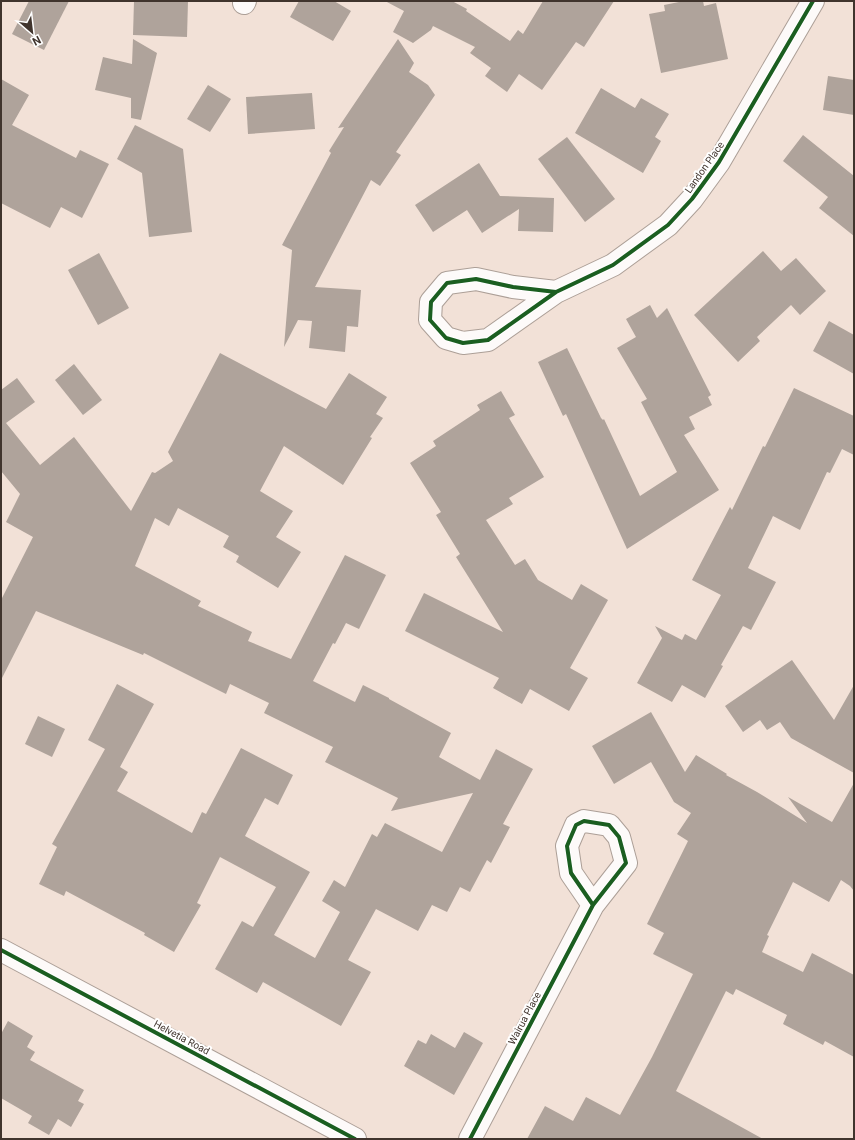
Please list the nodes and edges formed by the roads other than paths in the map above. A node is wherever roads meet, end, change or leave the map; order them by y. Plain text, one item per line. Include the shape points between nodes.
1 (813, 1) edge
2 (556, 292) junction
3 (593, 905) dead end
4 (1, 950) edge
5 (355, 1139) edge
6 (470, 1139) edge

1 - 2 street, Landon Place via 719,162 692,199 668,225 613,265
2 - 2 street, Landon Place via 488,340 463,343 446,338 430,320 431,302 447,283 476,279
3 - 6 street, Wairua Place
4 - 5 street, Helvetia Road

